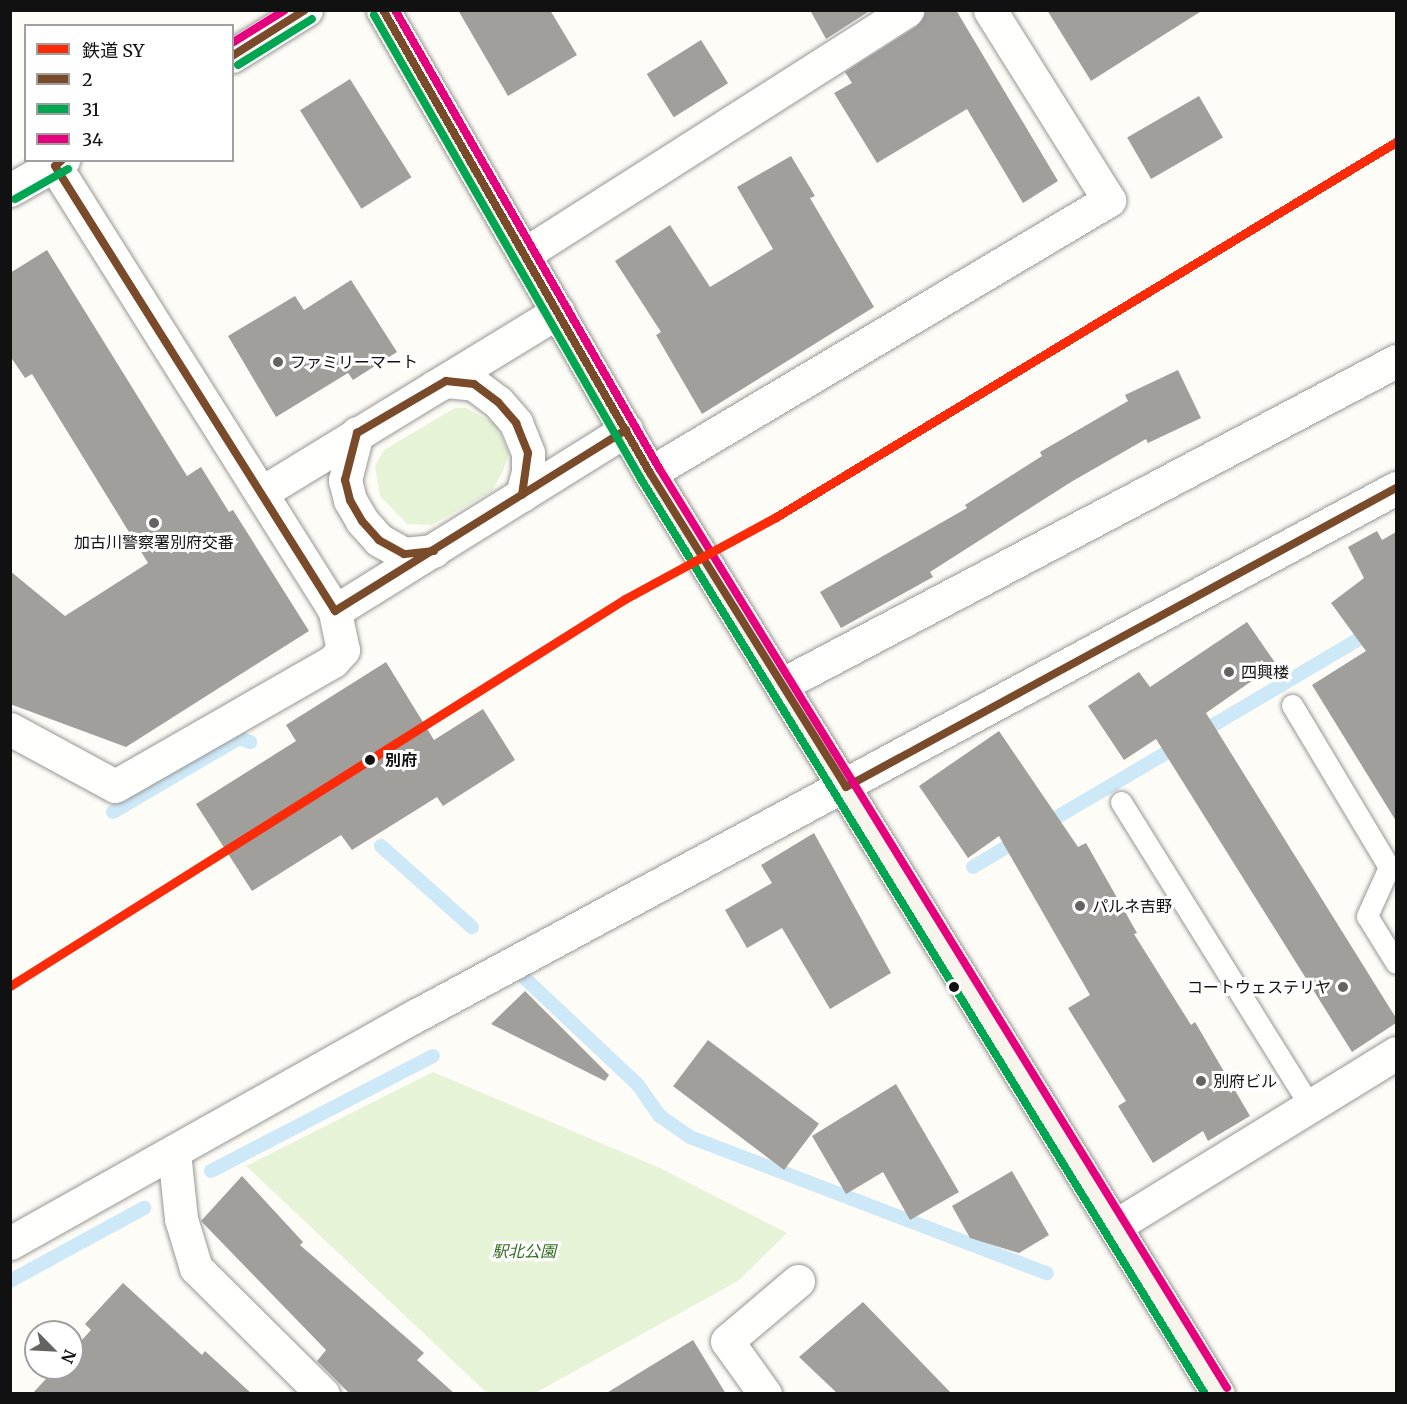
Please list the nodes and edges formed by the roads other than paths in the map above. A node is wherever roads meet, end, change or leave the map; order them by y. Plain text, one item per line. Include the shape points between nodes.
1 (306, 10) edge
2 (383, 10) edge
3 (907, 10) edge
4 (990, 10) edge
5 (234, 55) edge
6 (59, 163) edge
7 (10, 190) edge
8 (526, 253) junction
9 (558, 312) junction
10 (1396, 362) edge
11 (424, 391) junction
12 (626, 430) junction
13 (357, 433) junction
14 (650, 473) junction
15 (1396, 488) edge
16 (261, 493) junction
17 (522, 495) junction
18 (434, 551) junction
19 (335, 611) junction
20 (781, 685) junction
21 (1292, 705) dead end
22 (10, 729) edge
23 (846, 787) junction
24 (1121, 802) dead end
25 (1396, 963) edge
26 (1396, 1053) edge
27 (1310, 1106) junction
28 (174, 1152) junction
29 (1115, 1226) junction
30 (10, 1243) edge
31 (798, 1281) dead end
32 (323, 1394) edge
33 (765, 1394) edge
34 (1218, 1394) edge

1 - 5 street
2 - 8 main road
3 - 8 street
4 - 14 street via 1109,200
6 - 7 street
6 - 16 street
8 - 9 main road
9 - 11 street
9 - 12 main road
10 - 20 street
11 - 13 street
11 - 17 street via 446,381 474,384 498,402 516,423 528,453
12 - 14 main road
12 - 17 street
13 - 16 street
13 - 18 street via 345,480 350,500 362,521 379,540 404,554
14 - 20 main road
15 - 23 street
16 - 19 street
17 - 18 street
18 - 19 street
19 - 22 street via 343,650 333,661 115,786
20 - 23 main road
21 - 25 lane via 1389,867 1367,916
23 - 28 street via 425,1010
23 - 29 main road
24 - 27 lane
26 - 27 street
27 - 29 street
28 - 30 street
28 - 32 street via 181,1220 196,1269
29 - 34 main road
31 - 33 street via 726,1341

